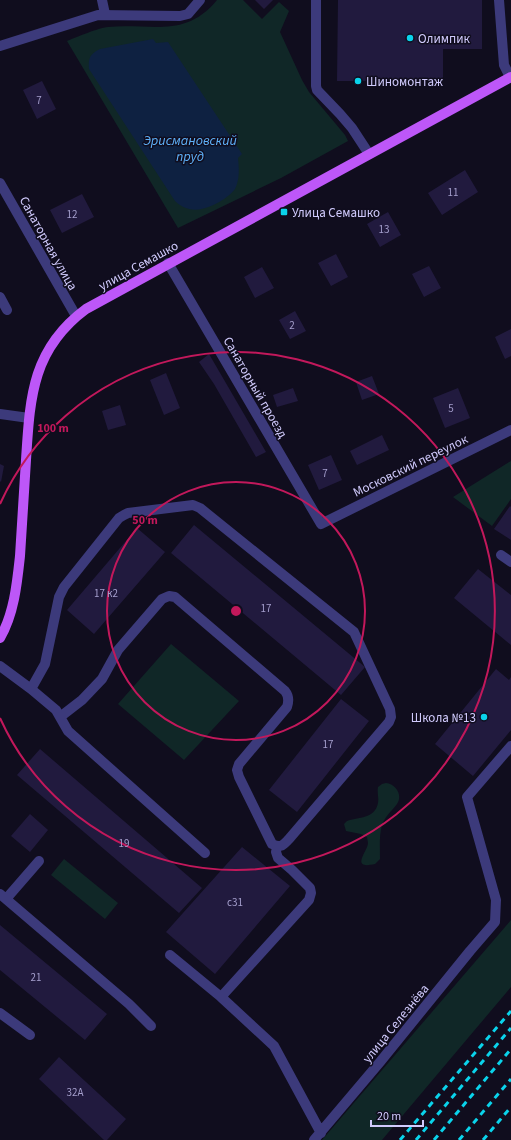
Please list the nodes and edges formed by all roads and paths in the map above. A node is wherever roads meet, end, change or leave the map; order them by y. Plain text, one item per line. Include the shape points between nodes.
1 (102, 0) edge
2 (200, 0) edge
3 (316, 0) edge
4 (499, 0) edge
5 (105, 14) junction
6 (0, 46) edge
7 (510, 77) edge
8 (369, 154) junction
9 (0, 183) edge
10 (168, 263) junction
11 (0, 298) edge
12 (7, 310) dead end
13 (76, 316) junction
14 (0, 414) edge
15 (29, 418) junction
16 (511, 430) edge
17 (321, 524) joint
18 (501, 555) dead end
19 (511, 562) edge
20 (0, 638) edge
21 (0, 666) edge
22 (31, 688) junction
23 (60, 717) junction
24 (511, 746) edge
25 (277, 846) junction
26 (205, 853) dead end
27 (39, 861) dead end
28 (3, 896) edge
29 (170, 955) dead end
30 (221, 997) junction
31 (0, 1013) edge
32 (152, 1026) dead end
33 (30, 1035) dead end
34 (317, 1136) edge

1 - 5 street
2 - 5 street via 188,14 180,16
3 - 8 street via 317,90 352,128
4 - 7 street via 504,65
5 - 6 street
7 - 8 main road, улица Семашко
8 - 10 main road, улица Семашко
9 - 13 street, Санаторная улица
10 - 13 main road, улица Семашко
10 - 17 street, Санаторный проезд
11 - 12 street
13 - 15 main road, улица Семашко via 52,344 40,366
14 - 15 street
15 - 20 main road, улица Семашко via 17,578 12,606
16 - 17 street, Московский переулок
18 - 19 street
21 - 22 street
22 - 23 street via 56,710
22 - 25 street via 45,664 59,597 64,587 119,518 128,513 198,506 354,632 390,709 389,722 283,846
23 - 25 street via 82,700 102,679 118,650 162,599 169,596 175,598 287,693 286,707 239,764 237,770 272,844
23 - 26 street via 68,731
24 - 34 street, улица Селезнёва via 467,798 496,900 495,922
25 - 30 street via 278,858 310,888 309,900
27 - 28 street
28 - 32 street
29 - 30 street
30 - 34 street via 274,1046
31 - 33 street

